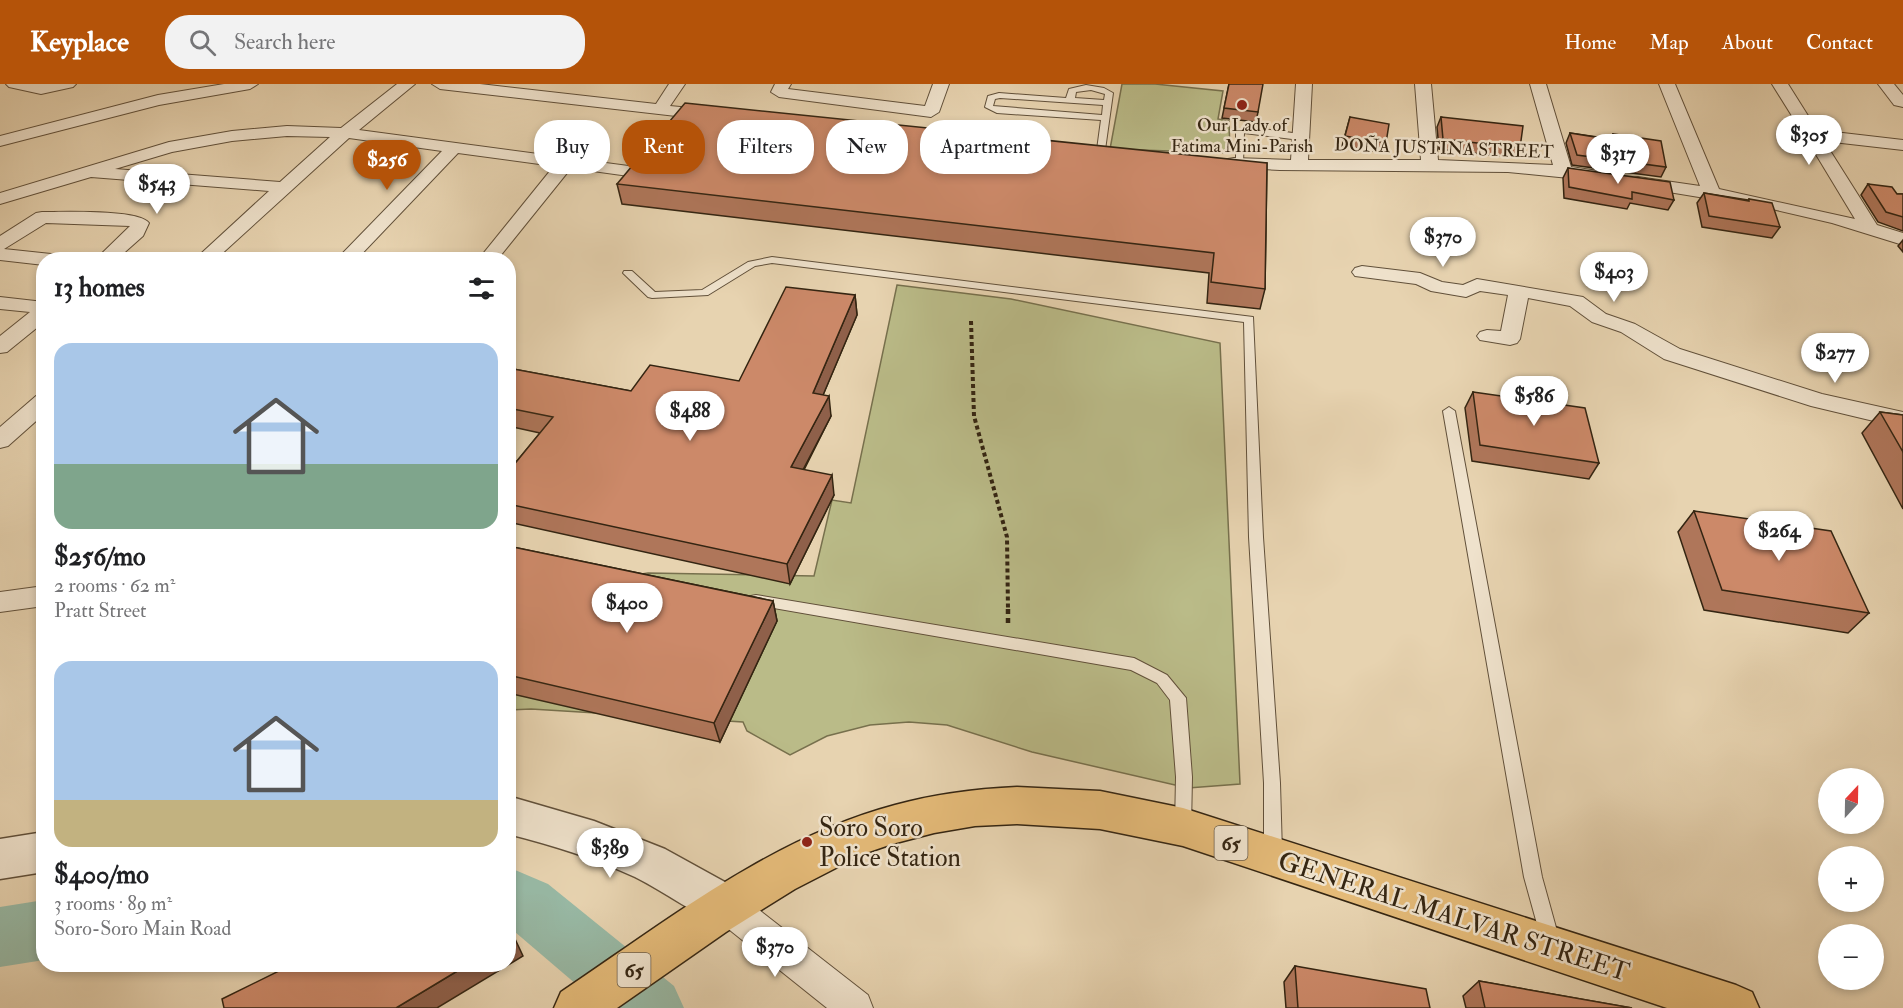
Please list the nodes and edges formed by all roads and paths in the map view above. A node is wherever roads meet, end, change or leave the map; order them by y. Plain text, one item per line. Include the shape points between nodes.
1 (14, 84) edge
2 (68, 84) edge
3 (250, 84) edge
4 (407, 84) edge
5 (440, 84) edge
6 (677, 84) edge
7 (783, 84) edge
8 (941, 84) edge
9 (1304, 84) edge
10 (1423, 84) edge
11 (1538, 84) edge
12 (1667, 84) edge
13 (1780, 84) edge
14 (1886, 84) edge
15 (1903, 102) edge
16 (660, 109) junction
17 (730, 117) edge
18 (1105, 118) junction
19 (345, 133) junction
20 (1809, 134) junction
21 (1300, 137) junction
22 (0, 141) edge
23 (1903, 145) edge
24 (454, 148) junction
25 (1078, 156) edge
26 (1106, 157) joint
27 (534, 159) edge
28 (1216, 162) edge
29 (1239, 163) junction
30 (1299, 164) junction
31 (1430, 164) junction
32 (1563, 171) junction
33 (84, 172) junction
34 (557, 174) edge
35 (284, 187) junction
36 (1711, 192) junction
37 (0, 199) edge
38 (1870, 228) junction
39 (1903, 239) edge
40 (0, 244) edge
41 (113, 252) edge
42 (211, 252) edge
43 (353, 252) edge
44 (494, 252) edge
45 (0, 254) edge
46 (36, 258) edge
47 (1362, 272) dead end
48 (628, 273) dead end
49 (1519, 291) junction
50 (0, 303) edge
51 (36, 308) edge
52 (36, 316) edge
53 (971, 321) dead end
54 (1487, 336) dead end
55 (0, 347) edge
56 (36, 408) edge
57 (1449, 411) dead end
58 (1903, 420) edge
59 (0, 440) edge
60 (36, 597) edge
61 (741, 597) edge
62 (0, 602) edge
63 (1009, 643) junction
64 (516, 817) edge
65 (1183, 827) junction
66 (36, 853) edge
67 (1273, 857) junction
68 (0, 859) edge
69 (728, 907) junction
70 (1552, 947) junction
71 (577, 1008) edge
72 (855, 1008) edge
73 (1736, 1008) edge

1 - 2 street via 41,89
3 - 22 street via 158,100
4 - 19 street
5 - 16 street
6 - 16 street
7 - 8 street via 779,92 931,112
9 - 21 street
10 - 31 street
11 - 32 street
12 - 36 street
13 - 20 street
14 - 15 street
16 - 17 street
18 - 18 lane via 1109,93 1101,90 1074,89 1070,100 996,95 989,107
18 - 26 lane
19 - 24 street
19 - 33 street via 287,131 219,138 156,150
19 - 35 street
20 - 23 street
20 - 38 street
21 - 29 lane via 1240,131
21 - 30 street
24 - 27 street
24 - 43 street
25 - 26 street
28 - 29 street, DOÑA JUSTINA STREET
29 - 30 street, DOÑA JUSTINA STREET
30 - 31 street, DOÑA JUSTINA STREET
31 - 32 street, DOÑA JUSTINA STREET
32 - 36 street, DOÑA JUSTINA STREET
33 - 35 street
33 - 37 street
34 - 44 street
35 - 42 street
36 - 38 street, DOÑA JUSTINA STREET
38 - 39 street, DOÑA JUSTINA STREET
40 - 41 street via 48,216 140,223 136,232
45 - 46 street
47 - 49 street via 1420,279 1438,287 1466,291 1477,285
48 - 67 lane via 652,295 704,293 752,264 772,260 1249,319
49 - 54 street via 1510,339
49 - 58 street via 1576,301 1599,318 1628,327 1672,354 1726,373 1819,401
50 - 51 street
52 - 55 street
53 - 63 path via 974,416 1007,537
56 - 59 street
57 - 70 lane via 1533,877
60 - 62 street
61 - 63 lane
63 - 65 lane via 1134,664 1162,679 1178,698
64 - 69 street via 628,853
65 - 67 highway, GENERAL MALVAR STREET / 65
65 - 69 highway, GENERAL MALVAR STREET / 65 via 1102,809 1040,803 979,806 914,819 853,838 789,869
66 - 68 street
67 - 70 highway, GENERAL MALVAR STREET / 65
69 - 71 highway, 65
69 - 72 street
70 - 73 highway, GENERAL MALVAR STREET / 65

